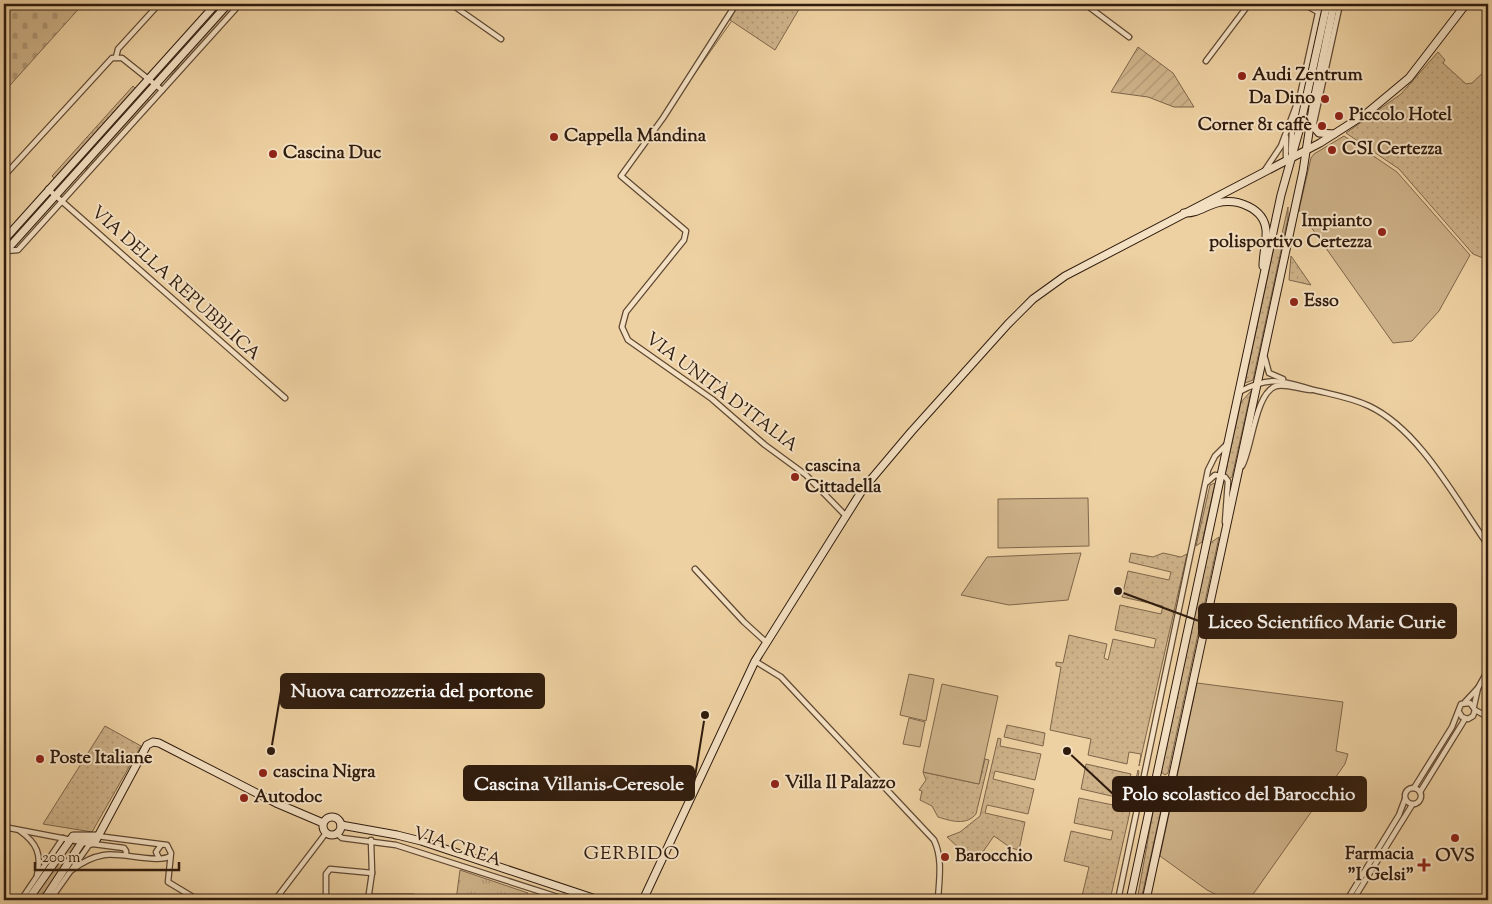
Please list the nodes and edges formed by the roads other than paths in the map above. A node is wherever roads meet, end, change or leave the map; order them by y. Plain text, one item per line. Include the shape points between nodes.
1 (159, 4) edge
2 (216, 4) edge
3 (228, 4) edge
4 (240, 4) edge
5 (452, 4) edge
6 (736, 4) edge
7 (1085, 4) edge
8 (1249, 4) edge
9 (1304, 4) edge
10 (1320, 4) edge
11 (1327, 4) edge
12 (1334, 4) edge
13 (1340, 4) edge
14 (1466, 4) edge
15 (1318, 12) junction
16 (1129, 37) dead end
17 (501, 39) dead end
18 (116, 57) junction
19 (1206, 61) dead end
20 (147, 80) junction
21 (154, 85) junction
22 (162, 90) junction
23 (1299, 98) junction
24 (1313, 126) junction
25 (1287, 131) junction
26 (1334, 134) junction
27 (1306, 149) junction
28 (1289, 158) junction
29 (1264, 171) junction
30 (4, 176) edge
31 (48, 189) junction
32 (55, 195) junction
33 (63, 202) junction
34 (1184, 213) junction
35 (4, 240) edge
36 (4, 252) edge
37 (1263, 278) junction
38 (1267, 339) junction
39 (1257, 382) junction
40 (1317, 391) junction
41 (1239, 392) junction
42 (285, 398) dead end
43 (1228, 443) junction
44 (1238, 474) junction
45 (1221, 476) junction
46 (1207, 483) junction
47 (845, 515) junction
48 (1226, 530) junction
49 (1488, 546) edge
50 (695, 569) dead end
51 (766, 642) junction
52 (755, 661) junction
53 (1488, 670) edge
54 (1486, 680) edge
55 (1478, 688) junction
56 (1465, 702) junction
57 (1475, 708) junction
58 (1459, 712) junction
59 (1488, 717) edge
60 (1465, 719) junction
61 (1155, 782) junction
62 (1171, 785) junction
63 (1414, 788) junction
64 (1420, 792) junction
65 (1405, 799) junction
66 (1412, 804) junction
67 (323, 823) junction
68 (4, 827) edge
69 (16, 829) junction
70 (339, 829) junction
71 (326, 833) junction
72 (97, 836) junction
73 (66, 838) junction
74 (371, 840) junction
75 (82, 842) junction
76 (93, 844) junction
77 (161, 845) junction
78 (126, 855) junction
79 (159, 858) junction
80 (167, 858) junction
81 (69, 872) junction
82 (372, 873) junction
83 (35, 880) junction
84 (577, 894) junction
85 (369, 899) edge
86 (21, 900) edge
87 (28, 900) edge
88 (44, 900) edge
89 (50, 900) edge
90 (198, 900) edge
91 (274, 900) edge
92 (326, 900) edge
93 (420, 900) edge
94 (567, 900) edge
95 (586, 900) edge
96 (599, 900) edge
97 (643, 900) edge
98 (938, 900) edge
99 (1118, 900) edge
100 (1130, 900) edge
101 (1146, 900) edge
102 (1349, 900) edge

1 - 18 street via 118,49
2 - 20 street
3 - 21 street
4 - 22 street
5 - 17 street
6 - 47 street, VIA UNITÀ D'ITALIA via 621,176 686,231 684,240 623,319 622,327 628,340 705,394 806,475
7 - 16 street
8 - 19 street
9 - 15 street
10 - 15 street
11 - 28 street via 1299,131
12 - 27 street
13 - 24 street
14 - 26 street via 1402,85 1380,104
15 - 23 street
18 - 20 street via 126,61
18 - 30 street via 103,66
20 - 21 street
20 - 31 street
21 - 22 street
21 - 32 street
22 - 33 street
23 - 25 street
23 - 28 street
24 - 26 street via 1319,133
24 - 27 street
25 - 28 street
25 - 29 street
26 - 27 street
27 - 28 street
27 - 38 street
28 - 29 street
28 - 37 street
29 - 34 street
31 - 32 street, VIA DELLA REPUBBLICA
31 - 35 street
32 - 33 street, VIA DELLA REPUBBLICA
32 - 36 street
33 - 36 street via 18,250
33 - 42 street, VIA DELLA REPUBBLICA
34 - 37 street via 1194,214 1213,204 1229,201 1244,204 1255,211 1266,229
34 - 47 street via 1064,276 1033,299 882,464
37 - 41 street
38 - 39 street
38 - 40 street via 1265,361 1269,373
39 - 40 street via 1281,381
39 - 41 street
39 - 44 street
40 - 44 street via 1279,386 1268,393 1258,412 1249,451
40 - 49 street via 1362,403 1402,428 1421,449
41 - 43 street
43 - 45 street
43 - 46 street via 1211,463
44 - 48 street
45 - 46 street via 1212,476
45 - 48 street via 1229,486
45 - 61 street
46 - 99 street
47 - 51 street
48 - 62 street
50 - 51 street
51 - 52 street
52 - 97 street
52 - 98 street via 781,677 934,840 940,868
53 - 54 street
54 - 55 street
55 - 56 street
55 - 57 street
56 - 57 street
56 - 58 street
57 - 59 street
57 - 60 street via 1472,717
58 - 60 street
58 - 63 street
60 - 64 street
61 - 62 street
61 - 100 street
62 - 101 street
63 - 64 street
63 - 65 street via 1406,791
64 - 66 street via 1419,801
65 - 66 street
65 - 102 street via 1399,815
66 - 102 street
67 - 70 street via 332,816 339,820
67 - 71 street
67 - 72 street via 293,812 154,742 147,745
68 - 69 street
69 - 73 street
69 - 83 street via 37,847 39,859
70 - 71 street
70 - 74 street, VIA CREA via 346,838
70 - 84 street, VIA CREA via 372,830 429,844
71 - 91 street
72 - 73 street
72 - 76 street
72 - 77 street
73 - 75 street
73 - 83 street
73 - 87 street
74 - 82 street
74 - 94 street, VIA CREA via 410,849
75 - 76 street
75 - 88 street
76 - 78 street via 124,848
76 - 81 street via 87,847
77 - 79 street via 156,852
77 - 80 street via 169,847
78 - 79 street
78 - 81 street via 104,855
79 - 80 street
80 - 90 street via 170,884
81 - 89 street
82 - 85 street
82 - 92 street via 330,869 326,874
83 - 86 street
84 - 95 street, VIA CREA
84 - 96 street, VIA CREA
85 - 93 street via 413,897

